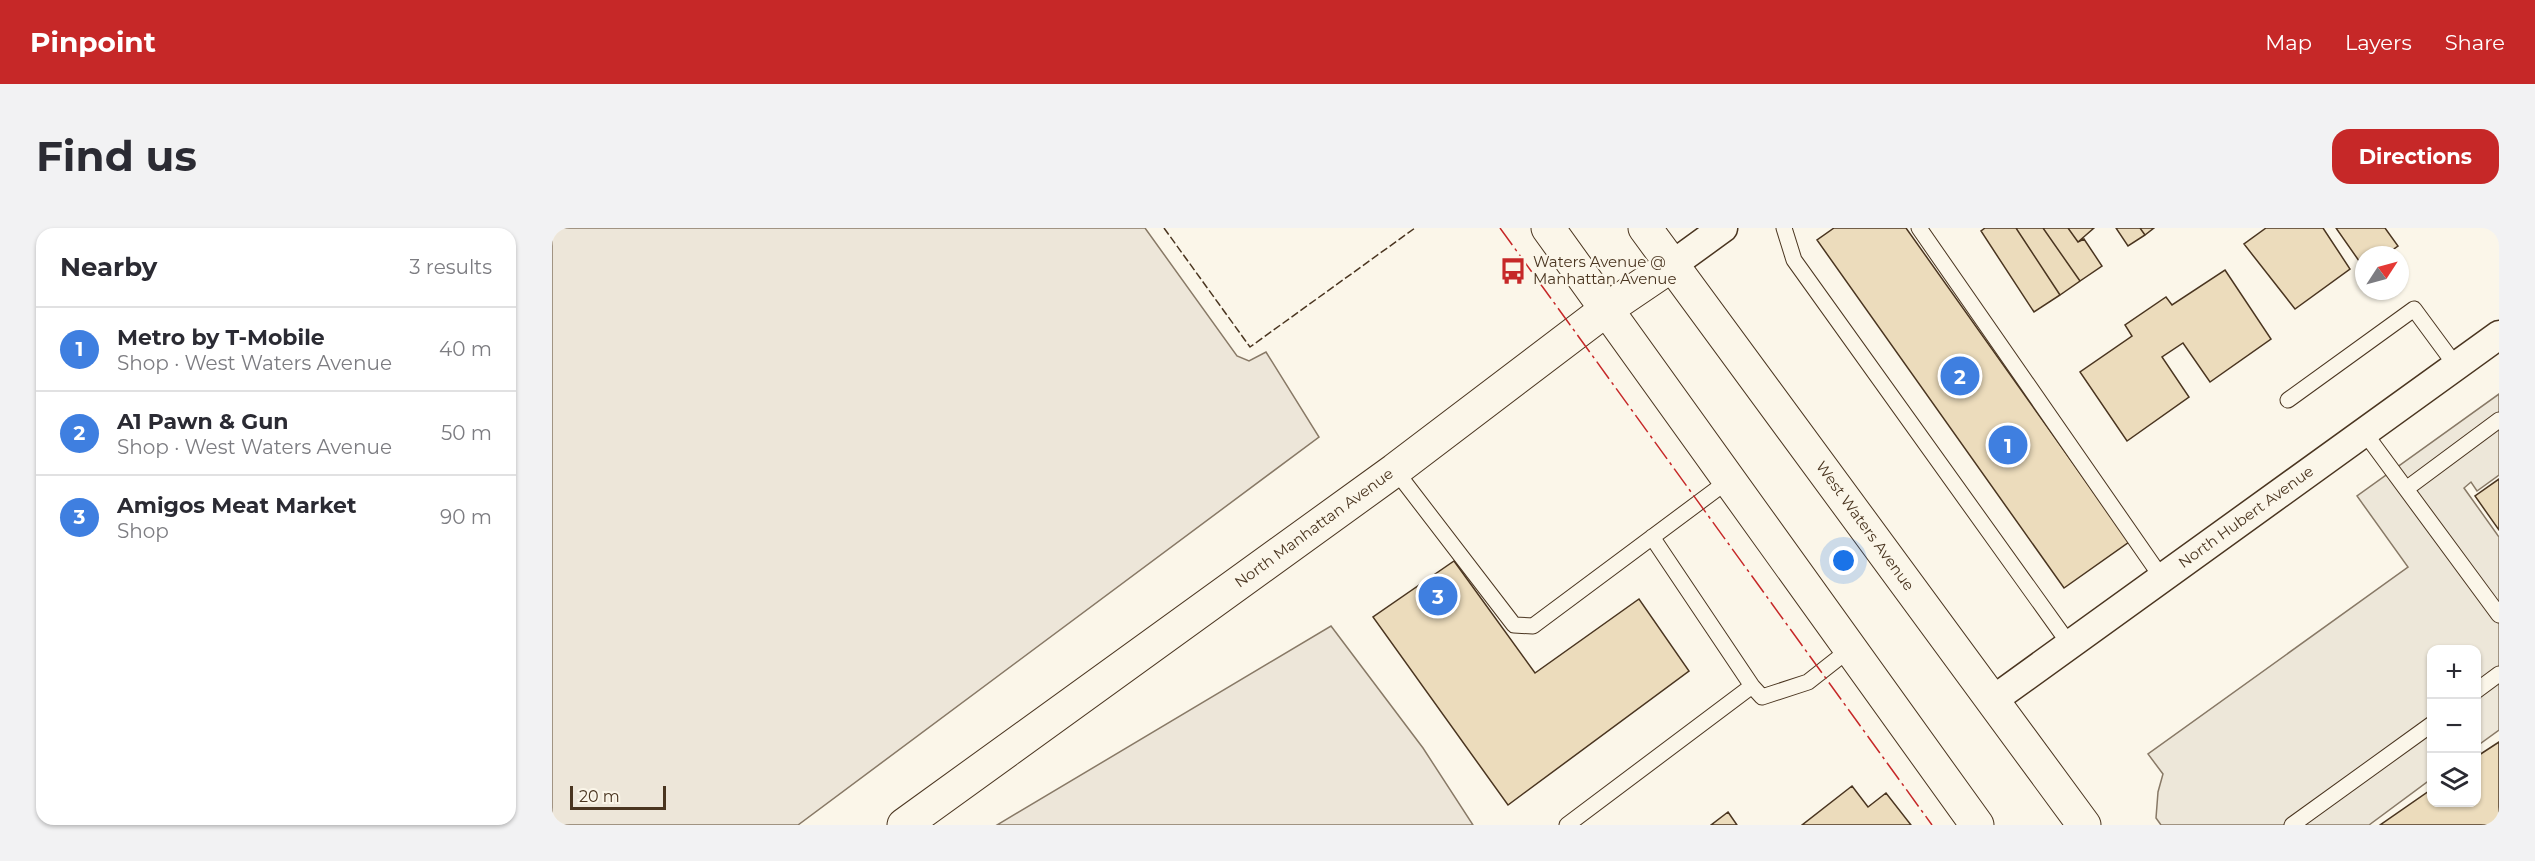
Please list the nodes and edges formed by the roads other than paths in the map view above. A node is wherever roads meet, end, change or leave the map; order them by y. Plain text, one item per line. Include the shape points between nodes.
1 (1548, 228) edge
2 (1645, 228) edge
3 (1723, 228) edge
4 (1784, 228) edge
5 (1919, 228) edge
6 (1672, 265) junction
7 (1607, 309) junction
8 (2499, 334) edge
9 (2456, 366) junction
10 (2288, 400) dead end
11 (2499, 420) edge
12 (2364, 432) junction
13 (1395, 470) junction
14 (1729, 480) junction
15 (2406, 489) junction
16 (1652, 537) junction
17 (2163, 578) junction
18 (2499, 615) edge
19 (2070, 645) junction
20 (1850, 649) junction
21 (2499, 674) edge
22 (1752, 686) junction
23 (2481, 687) edge
24 (1993, 700) junction
25 (2427, 728) edge
26 (904, 825) edge
27 (1567, 825) edge
28 (1977, 825) edge
29 (2084, 825) edge
30 (2292, 825) edge

1 - 7 main road
2 - 6 main road, West Waters Avenue
3 - 6 street, North Manhattan Avenue
4 - 19 lane via 1794,260
5 - 17 lane
6 - 7 main road, North Manhattan Avenue
6 - 24 main road, West Waters Avenue
7 - 13 main road, North Manhattan Avenue
7 - 14 main road
8 - 9 street, North Hubert Avenue
9 - 10 lane via 2414,309
9 - 12 street, North Hubert Avenue
11 - 15 lane
12 - 15 lane
12 - 17 street, North Hubert Avenue
13 - 16 lane via 1514,625 1533,626
13 - 26 main road, North Manhattan Avenue
14 - 16 lane
14 - 20 main road
15 - 18 lane
16 - 22 lane
17 - 19 street, North Hubert Avenue
19 - 24 street, North Hubert Avenue
20 - 22 lane via 1808,682 1762,697
20 - 28 main road
21 - 23 lane
22 - 27 lane
24 - 29 main road, West Waters Avenue
25 - 30 lane

